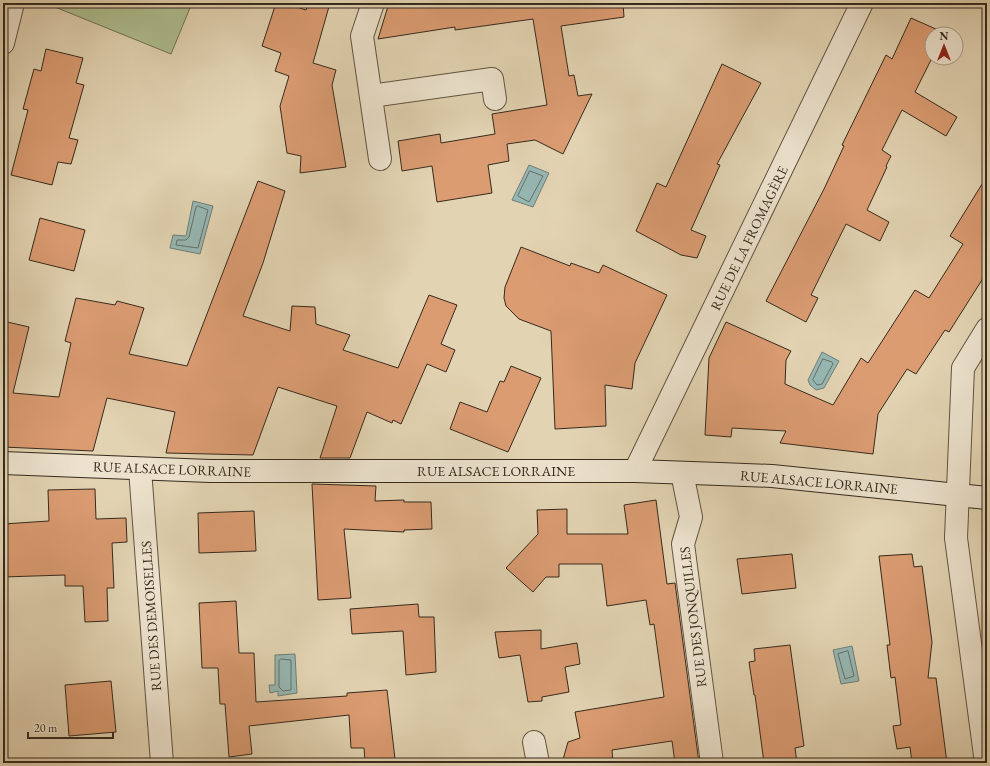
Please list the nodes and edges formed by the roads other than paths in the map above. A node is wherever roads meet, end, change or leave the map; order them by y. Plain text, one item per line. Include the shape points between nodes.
1 (13, 3) edge
2 (373, 3) edge
3 (862, 3) edge
4 (3, 44) edge
5 (372, 96) junction
6 (495, 99) dead end
7 (380, 159) dead end
8 (987, 329) edge
9 (3, 463) edge
10 (140, 468) junction
11 (635, 471) junction
12 (682, 473) junction
13 (957, 495) junction
14 (987, 498) edge
15 (162, 763) edge
16 (712, 763) edge
17 (986, 763) edge

1 - 4 street
2 - 5 street via 362,36
3 - 11 street, RUE DE LA FROMAGÈRE
5 - 6 street via 492,79
5 - 7 street
8 - 13 street via 963,368
9 - 10 street, RUE ALSACE LORRAINE
10 - 11 street, RUE ALSACE LORRAINE via 210,471
10 - 15 street, RUE DES DEMOISELLES
11 - 12 street, RUE ALSACE LORRAINE
12 - 13 street, RUE ALSACE LORRAINE via 772,476
12 - 16 street, RUE DES JONQUILLES via 691,517 683,544
13 - 14 street, RUE ALSACE LORRAINE
13 - 17 street via 956,538

